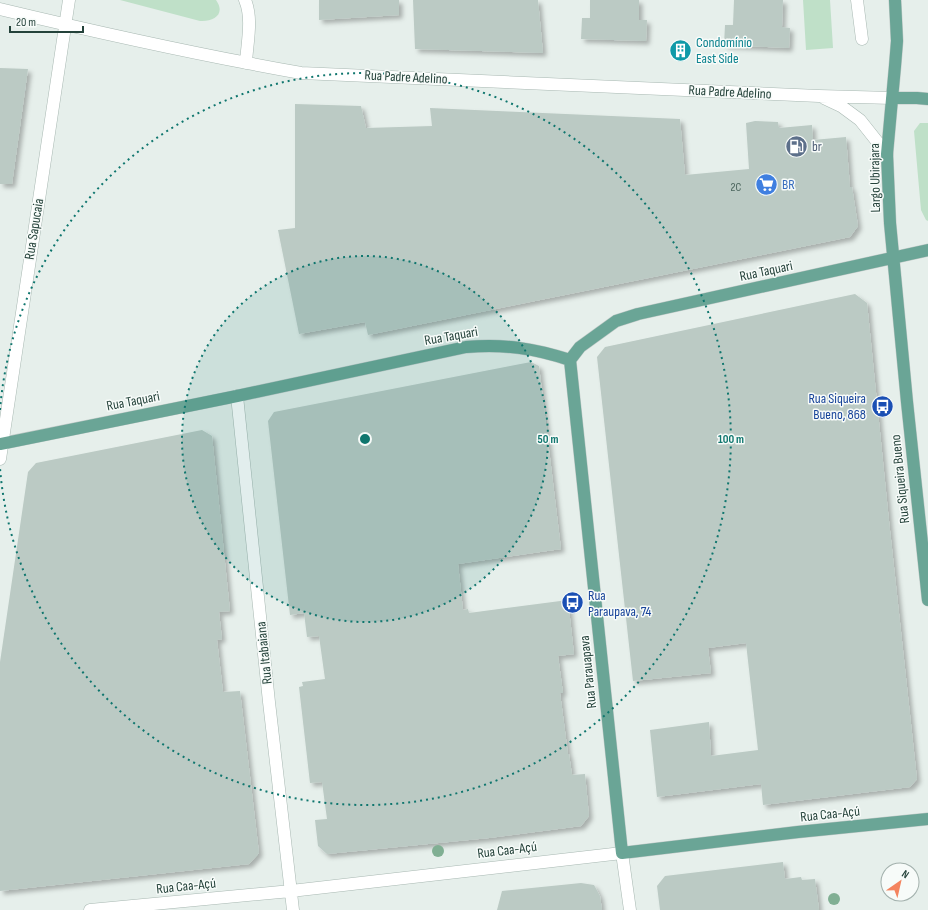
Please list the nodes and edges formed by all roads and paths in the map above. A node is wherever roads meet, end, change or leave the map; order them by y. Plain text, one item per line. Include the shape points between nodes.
1 (69, 0) edge
2 (245, 0) edge
3 (857, 0) edge
4 (895, 0) edge
5 (0, 9) edge
6 (66, 25) junction
7 (862, 39) dead end
8 (246, 63) junction
9 (819, 96) junction
10 (892, 98) junction
11 (928, 99) edge
12 (887, 154) junction
13 (928, 250) edge
14 (893, 258) junction
15 (570, 360) junction
16 (237, 396) junction
17 (1, 443) edge
18 (0, 459) edge
19 (928, 600) edge
20 (928, 819) edge
21 (622, 853) junction
22 (291, 890) junction
23 (90, 910) edge
24 (294, 910) edge
25 (630, 910) edge

1 - 6 street, Rua Sapucaia
2 - 8 street via 248,7
3 - 7 street
4 - 10 main road, Largo Ubirajara via 896,41
5 - 6 street, Rua Padre Adelino
6 - 8 street, Rua Padre Adelino
6 - 17 street, Rua Sapucaia
8 - 9 street, Rua Padre Adelino via 301,73
9 - 10 street, Rua Padre Adelino
9 - 12 street, Rua Padre Adelino via 842,106 860,120
10 - 11 main road
10 - 12 main road, Largo Ubirajara
12 - 14 main road, Largo Ubirajara
13 - 14 main road
14 - 15 main road, Rua Taquari via 638,314 616,321 580,346
14 - 19 main road, Rua Siqueira Bueno
15 - 16 main road, Rua Taquari via 530,348 490,345 466,347
15 - 21 main road, Rua Parauapava
16 - 17 main road, Rua Taquari
16 - 22 street, Rua Itabaiana
17 - 18 street, Rua Sapucaia
20 - 21 main road, Rua Caa-Açú
21 - 22 street, Rua Caa-Açú
21 - 25 street, Rua Parauapava
22 - 23 street, Rua Caa-Açú
22 - 24 street, Rua Itabaiana

